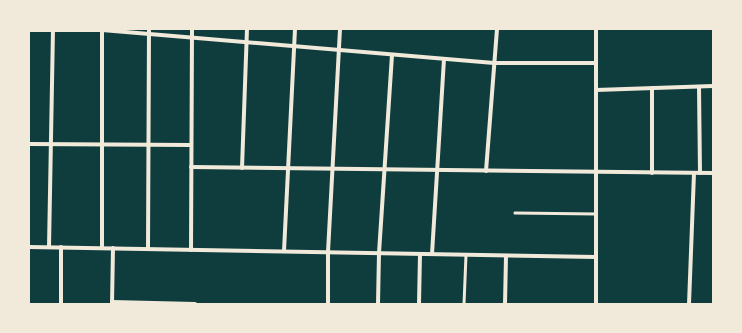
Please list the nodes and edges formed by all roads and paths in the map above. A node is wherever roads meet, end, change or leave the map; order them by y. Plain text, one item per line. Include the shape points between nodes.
1 (53, 29) edge
2 (149, 29) edge
3 (192, 29) edge
4 (247, 29) edge
5 (294, 29) edge
6 (340, 29) edge
7 (497, 29) edge
8 (596, 29) edge
9 (29, 30) edge
10 (102, 30) edge
11 (149, 34) junction
12 (192, 38) junction
13 (247, 43) junction
14 (294, 47) junction
15 (338, 50) junction
16 (392, 55) junction
17 (444, 59) junction
18 (494, 63) junction
19 (596, 63) junction
20 (713, 86) edge
21 (699, 87) junction
22 (652, 88) junction
23 (596, 90) junction
24 (29, 144) edge
25 (50, 144) junction
26 (102, 145) junction
27 (148, 145) junction
28 (191, 145) junction
29 (191, 167) junction
30 (242, 168) junction
31 (288, 168) junction
32 (332, 169) junction
33 (385, 169) junction
34 (437, 170) junction
35 (486, 171) junction
36 (596, 172) junction
37 (652, 173) junction
38 (694, 173) junction
39 (700, 173) junction
40 (713, 173) edge
41 (515, 214) dead end
42 (596, 214) junction
43 (29, 247) edge
44 (48, 247) junction
45 (61, 247) junction
46 (102, 248) junction
47 (113, 248) junction
48 (148, 249) junction
49 (191, 250) junction
50 (284, 251) junction
51 (328, 252) junction
52 (379, 253) junction
53 (420, 254) junction
54 (432, 254) junction
55 (466, 255) junction
56 (506, 256) junction
57 (596, 257) junction
58 (112, 303) edge
59 (61, 304) edge
60 (195, 304) edge
61 (328, 304) edge
62 (378, 304) edge
63 (419, 304) edge
64 (464, 304) edge
65 (505, 304) edge
66 (596, 304) edge
67 (689, 304) edge

1 - 9 street
1 - 10 street
1 - 25 street
2 - 11 street
3 - 12 street
4 - 13 street
5 - 14 street
6 - 15 street
7 - 18 street
8 - 19 street
10 - 11 street
10 - 26 street
11 - 12 street
11 - 27 street
12 - 13 street
12 - 28 street
13 - 14 street
13 - 30 street
14 - 15 street
14 - 31 street
15 - 16 street
15 - 32 street
16 - 17 street
16 - 33 street
17 - 18 street
17 - 34 street
18 - 19 street
18 - 35 street
19 - 23 street
20 - 21 street
21 - 22 street
21 - 39 street
22 - 23 street
22 - 37 street
23 - 36 street
24 - 25 street
25 - 26 street
25 - 44 street
26 - 27 street
26 - 46 street
27 - 28 street
27 - 48 street
28 - 29 street
29 - 30 street
29 - 49 street
30 - 31 street
31 - 32 street
31 - 50 street
32 - 33 street
32 - 51 street
33 - 34 street
33 - 52 street
34 - 35 street
34 - 54 street
35 - 36 street
36 - 37 street
36 - 42 street
37 - 38 street
38 - 39 street
38 - 67 street
39 - 40 street
41 - 42 lane
42 - 57 street
43 - 44 street
44 - 45 street
45 - 46 street
45 - 59 street
46 - 47 street
47 - 48 street
47 - 58 street
48 - 49 street
49 - 50 street
50 - 51 street
51 - 52 street
51 - 61 street
52 - 53 street
52 - 62 street
53 - 54 street
53 - 63 street
54 - 55 street
55 - 56 street
55 - 64 lane
56 - 57 street
56 - 65 street
57 - 66 street
58 - 60 street

